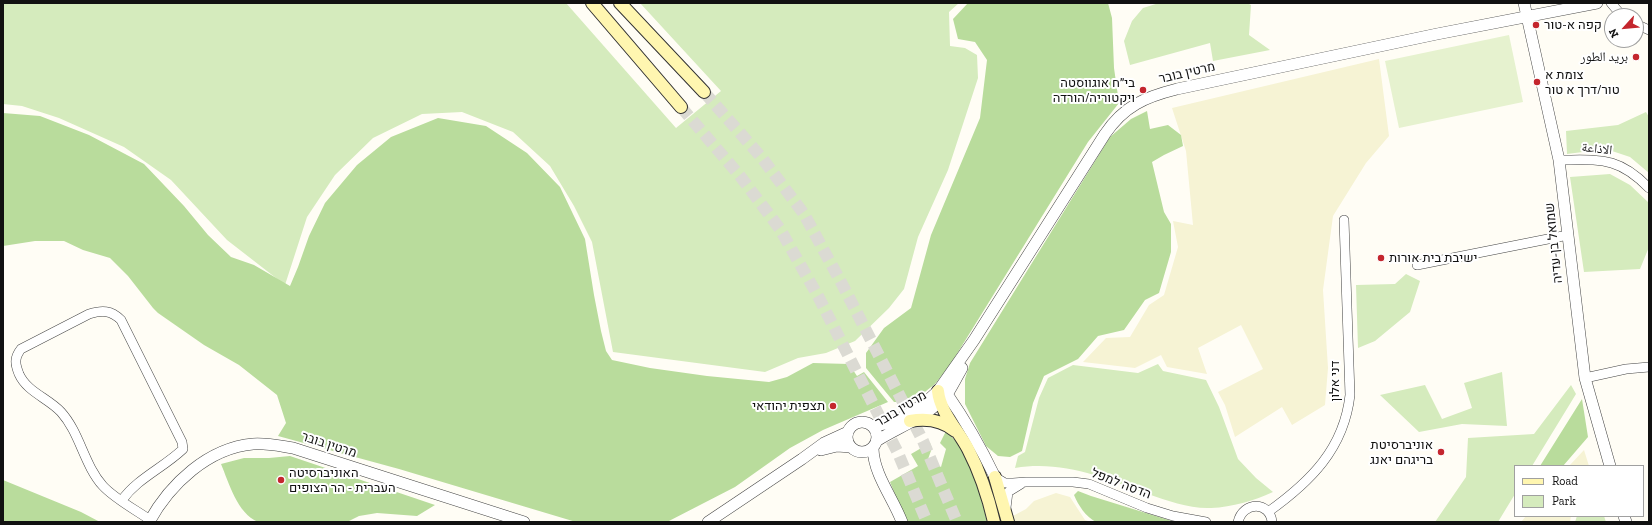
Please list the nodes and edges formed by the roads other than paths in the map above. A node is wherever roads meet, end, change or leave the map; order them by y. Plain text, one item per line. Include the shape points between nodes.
1 (592, 3) edge
2 (620, 3) edge
3 (1524, 3) edge
4 (1597, 3) edge
5 (1528, 17) junction
6 (704, 92) tunnel mouth
7 (680, 107) tunnel mouth
8 (1559, 160) junction
9 (1649, 188) edge
10 (1344, 220) dead end
11 (1568, 235) junction
12 (1417, 265) dead end
13 (974, 340) junction
14 (1649, 367) edge
15 (958, 376) junction
16 (1584, 378) junction
17 (941, 396) junction
18 (962, 415) junction
19 (910, 421) junction
20 (873, 426) junction
21 (848, 432) junction
22 (960, 435) junction
23 (875, 444) junction
24 (855, 450) junction
25 (802, 458) junction
26 (1610, 465) edge
27 (880, 476) junction
28 (995, 477) junction
29 (1026, 482) junction
30 (122, 500) junction
31 (1268, 512) junction
32 (1007, 518) edge
33 (149, 521) edge
34 (1238, 521) edge
35 (524, 522) edge
36 (708, 522) edge
37 (902, 522) edge
38 (994, 522) edge
39 (1206, 522) edge
40 (1228, 522) edge
41 (1272, 522) edge

1 - 7 main road
2 - 6 main road
3 - 5 street, שמואל בן-עדיה
4 - 5 street, מרטין בובר
5 - 8 street, שמואל בן-עדיה
5 - 13 street, מרטין בובר via 1177,88 1133,105 1119,116 1105,134
8 - 9 street, الاذاعة via 1613,162 1626,168
8 - 11 street, שמואל בן-עדיה
10 - 31 street, דני אלון via 1350,395 1347,415 1337,440 1319,468 1293,494
11 - 12 street
11 - 16 street, שמואל בן-עדיה
13 - 15 street, מרטין בובר
13 - 17 street, מרטין בובר
14 - 16 street
15 - 17 street, מרטין בובר
15 - 18 street via 957,392
16 - 26 street, שמואל בן-עדיה
17 - 18 street
17 - 19 street, מרטין בובר via 931,409
17 - 20 street, מרטין בובר via 930,398 904,416 886,424
17 - 22 main road
18 - 28 street
19 - 22 main road via 936,421
19 - 23 street, מרטין בובר
20 - 21 street via 859,422
20 - 23 street via 878,435
21 - 24 street via 848,442
21 - 25 street via 824,443
22 - 38 main road via 982,480
23 - 24 street via 864,453
23 - 27 street via 875,462
24 - 25 street via 837,446
24 - 27 street via 870,462
25 - 36 street
27 - 37 street
28 - 29 street, הדסה למפל via 1005,483
28 - 32 main road
29 - 32 street, הדסה למפל via 1008,492
29 - 39 street, הדסה למפל via 1089,484 1164,513
30 - 30 street via 103,486 61,413 44,397 26,386 15,361 21,349 98,311 115,314 121,320 182,442 183,449 170,461 135,484
30 - 33 street
31 - 34 street via 1261,507 1249,507 1241,513
31 - 41 street
33 - 35 street, מרטין בובר via 180,480 194,469 220,453 234,448 266,444 293,448
34 - 40 street

